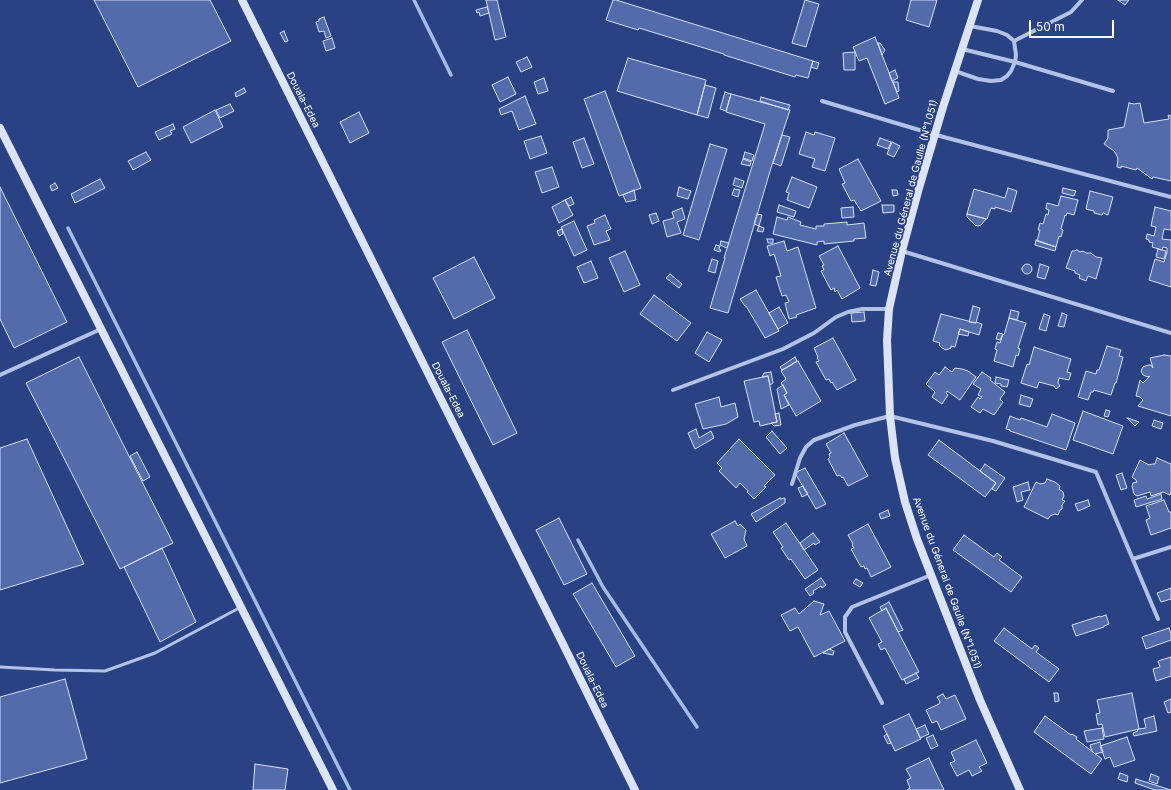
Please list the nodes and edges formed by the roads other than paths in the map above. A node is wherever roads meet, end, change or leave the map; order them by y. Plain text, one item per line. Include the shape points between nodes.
1 (242, 0) edge
2 (978, 0) edge
3 (1082, 0) edge
4 (970, 26) junction
5 (1014, 41) junction
6 (962, 49) junction
7 (1015, 62) junction
8 (955, 71) junction
9 (1113, 91) dead end
10 (822, 101) dead end
11 (0, 128) edge
12 (936, 135) junction
13 (1171, 197) edge
14 (902, 251) junction
15 (890, 309) junction
16 (101, 329) junction
17 (1171, 333) edge
18 (0, 375) edge
19 (672, 390) dead end
20 (890, 416) junction
21 (792, 484) dead end
22 (1171, 547) edge
23 (1132, 559) junction
24 (931, 575) junction
25 (241, 607) junction
26 (1158, 619) dead end
27 (0, 667) edge
28 (882, 702) dead end
29 (332, 790) edge
30 (635, 790) edge
31 (1020, 790) edge

1 - 30 main road, Douala-Edea
2 - 4 main road, Avenue du Géneral de Gaulle (N°1.051)
3 - 5 street via 1071,12
4 - 5 street via 997,31
4 - 6 main road, Avenue du Géneral de Gaulle (N°1.051)
5 - 7 street
6 - 7 street
6 - 8 main road, Avenue du Géneral de Gaulle (N°1.051)
7 - 8 street via 1011,71 1001,80 978,80
7 - 9 street
8 - 12 main road, Avenue du Géneral de Gaulle (N°1.051)
10 - 12 street
11 - 16 main road
12 - 13 street
12 - 14 main road, Avenue du Géneral de Gaulle (N°1.051)
14 - 15 main road, Avenue du Géneral de Gaulle (N°1.051)
14 - 17 street
15 - 19 street via 848,312 783,349
15 - 20 main road, Avenue du Géneral de Gaulle (N°1.051) via 887,340
16 - 18 street
16 - 25 main road
20 - 21 street via 854,425 814,440 806,447 800,458
20 - 23 street via 993,441 1096,472
20 - 24 main road, Avenue du Géneral de Gaulle (N°1.051) via 895,458 905,502
22 - 23 street
23 - 26 street
24 - 28 street via 852,607 846,617 845,632
24 - 31 main road, Avenue du Géneral de Gaulle (N°1.051) via 980,700
25 - 27 lane via 155,653 105,671
25 - 29 main road

